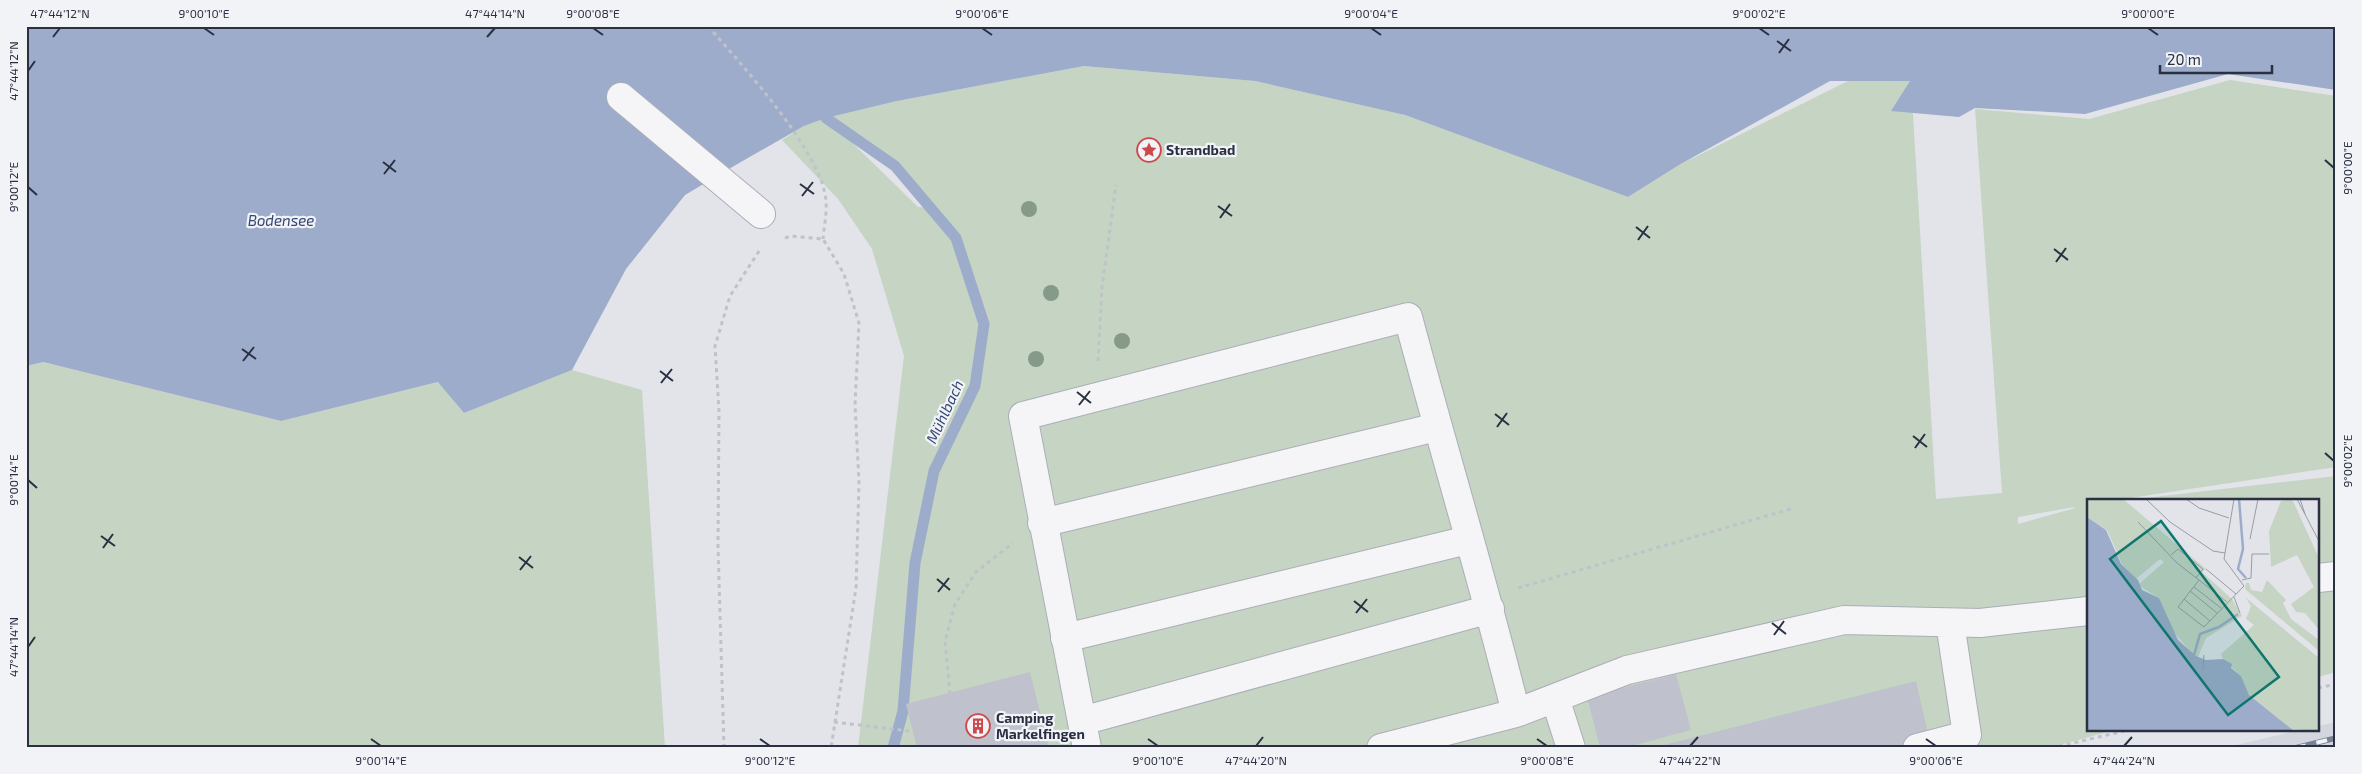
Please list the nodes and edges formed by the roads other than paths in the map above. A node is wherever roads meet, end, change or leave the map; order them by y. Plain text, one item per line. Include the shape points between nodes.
1 (621, 97) dead end
2 (761, 214) dead end
3 (1437, 427) junction
4 (1042, 523) junction
5 (1468, 540) junction
6 (2336, 576) edge
7 (2320, 578) edge
8 (1488, 603) junction
9 (2087, 611) edge
10 (1950, 623) junction
11 (1065, 638) junction
12 (1555, 698) junction
13 (1516, 714) junction
14 (1082, 722) junction
15 (1087, 748) edge
16 (1381, 748) edge
17 (1571, 748) edge
18 (1917, 748) edge

1 - 2 lane
3 - 4 lane
3 - 4 lane via 1408,317 1023,416
3 - 5 lane
4 - 11 lane
5 - 8 lane
5 - 11 lane
6 - 7 lane
8 - 13 lane
8 - 14 lane
9 - 10 lane via 1980,624
10 - 12 lane via 1844,620 1627,670
10 - 18 lane via 1967,735
11 - 14 lane
12 - 13 lane
12 - 17 lane
13 - 16 lane
14 - 15 lane

